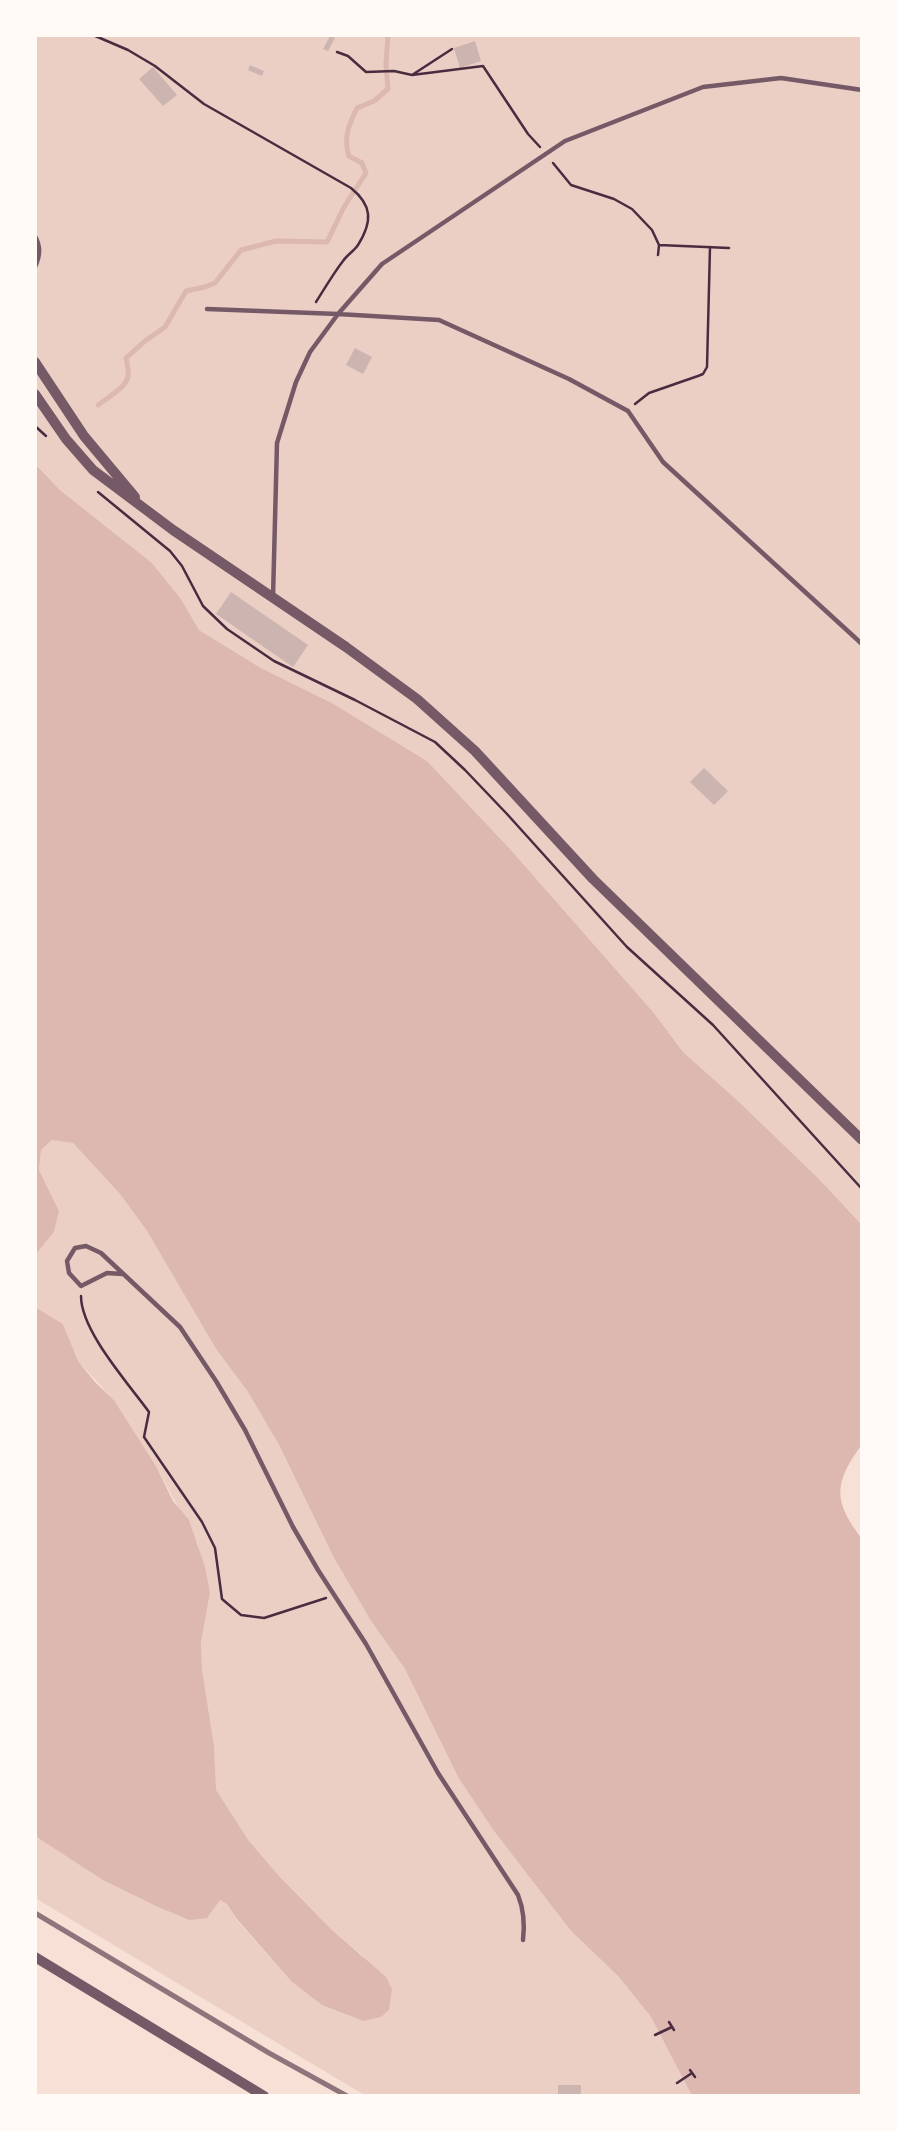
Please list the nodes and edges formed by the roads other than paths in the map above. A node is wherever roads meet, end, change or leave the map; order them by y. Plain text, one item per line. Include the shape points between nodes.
1 (862, 90) edge
2 (35, 236) edge
3 (35, 267) edge
4 (207, 309) dead end
5 (338, 314) junction
6 (35, 362) edge
7 (35, 394) edge
8 (143, 507) junction
9 (272, 598) junction
10 (862, 643) edge
11 (862, 1140) edge
12 (122, 1274) junction
13 (523, 1940) dead end
14 (35, 1957) edge
15 (264, 2096) edge

1 - 5 lane via 781,78 703,87 565,141 382,264
2 - 3 lane via 39,258
4 - 5 lane
5 - 9 lane via 300,372 277,443
5 - 10 lane via 439,320 628,411 663,462
6 - 8 street via 84,436
7 - 8 street via 93,470
8 - 9 street
9 - 11 street via 417,699 475,751 593,879
12 - 12 lane via 101,1253 86,1246 75,1248 67,1261 69,1273 81,1286 107,1273
12 - 13 lane via 180,1328 216,1381 293,1527 373,1654 438,1773 519,1895
14 - 15 street

